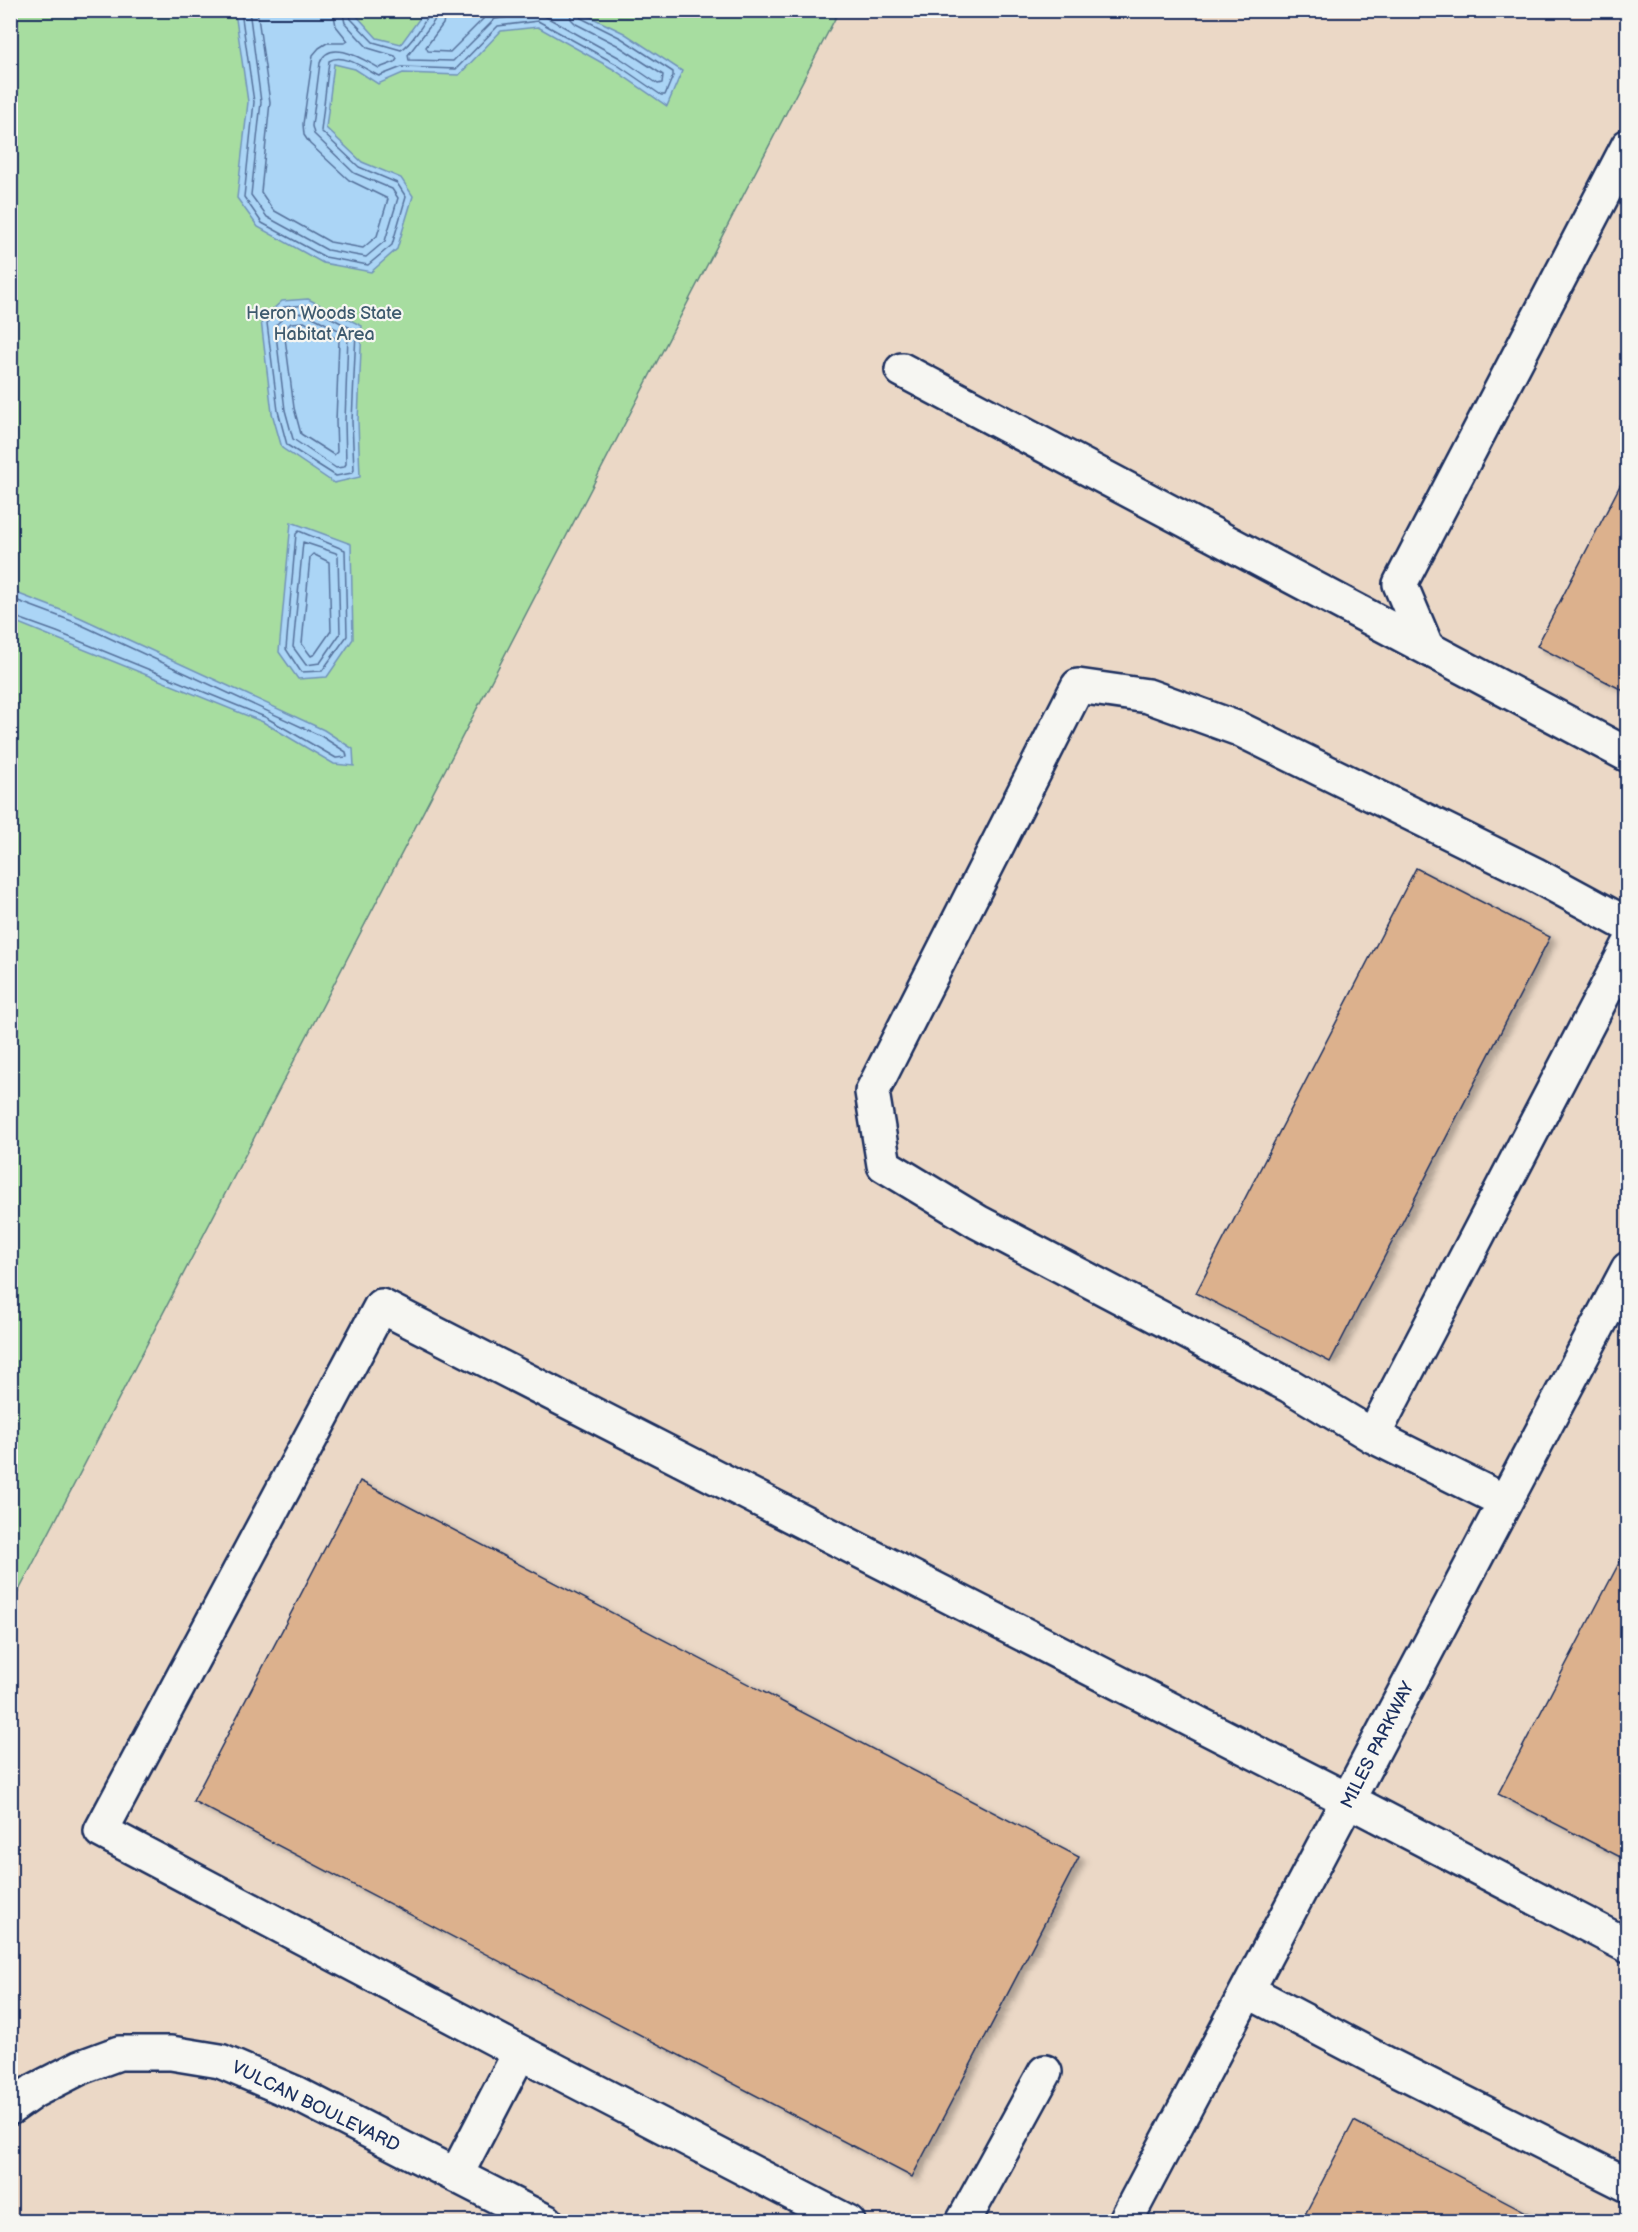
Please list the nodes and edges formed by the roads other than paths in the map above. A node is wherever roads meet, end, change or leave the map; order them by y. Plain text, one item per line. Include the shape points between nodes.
1 (1628, 146) edge
2 (902, 370) dead end
3 (1427, 648) junction
4 (1628, 755) edge
5 (1628, 925) edge
6 (1628, 947) edge
7 (1628, 1269) edge
8 (1373, 1436) junction
9 (1504, 1501) junction
10 (1348, 1800) junction
11 (1628, 1946) edge
12 (1248, 1991) junction
13 (520, 2052) junction
14 (1045, 2072) dead end
15 (10, 2108) edge
16 (456, 2175) junction
17 (1628, 2186) edge
18 (547, 2222) edge
19 (848, 2222) edge
20 (963, 2222) edge
21 (1125, 2222) edge

1 - 3 street via 1400,584
2 - 3 street
3 - 4 street
5 - 8 street via 1534,874 1239,729 1148,696 1078,686 872,1092 884,1165 978,1222 1290,1386
6 - 8 street
7 - 9 street, MILES PARKWAY
8 - 9 street
9 - 10 street, MILES PARKWAY
10 - 11 street
10 - 12 street, MILES PARKWAY
10 - 13 street via 381,1306 101,1831
12 - 17 street
12 - 21 street, MILES PARKWAY
13 - 16 street
13 - 19 street
14 - 20 street
15 - 16 street, VULCAN BOULEVARD via 81,2067 119,2053 171,2053 220,2061 295,2093
16 - 18 street, VULCAN BOULEVARD

